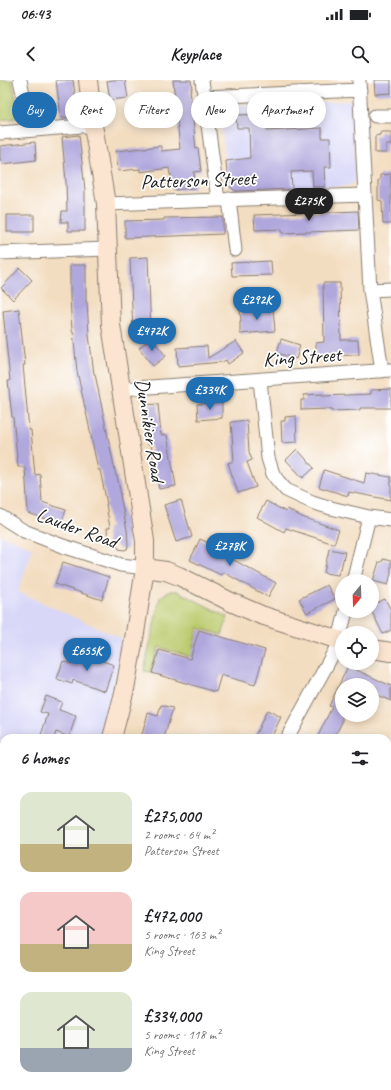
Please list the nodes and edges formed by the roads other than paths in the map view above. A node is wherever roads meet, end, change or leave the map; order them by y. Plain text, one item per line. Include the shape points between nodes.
1 (20, 80) edge
2 (88, 80) edge
3 (202, 80) edge
4 (359, 85) edge
5 (89, 92) edge
6 (203, 92) edge
7 (239, 94) edge
8 (375, 116) dead end
9 (391, 116) edge
10 (65, 127) edge
11 (93, 128) edge
12 (210, 128) edge
13 (31, 130) junction
14 (0, 133) edge
15 (364, 195) junction
16 (224, 200) junction
17 (106, 204) junction
18 (107, 249) junction
19 (235, 250) dead end
20 (0, 253) edge
21 (391, 289) edge
22 (370, 290) junction
23 (386, 370) edge
24 (260, 380) junction
25 (121, 389) junction
26 (0, 516) edge
27 (369, 517) junction
28 (391, 520) edge
29 (145, 568) junction
30 (355, 574) edge
31 (335, 639) edge
32 (335, 650) edge
33 (113, 734) edge
34 (289, 734) edge

1 - 13 street
2 - 5 street, Dunnikier Road
3 - 6 street
4 - 7 street
4 - 15 street
8 - 9 street
10 - 13 street
11 - 17 street, Dunnikier Road
12 - 16 street
13 - 14 street
15 - 16 street, Patterson Street
15 - 22 street
16 - 17 street, Patterson Street
16 - 19 street
17 - 18 street, Dunnikier Road
18 - 20 street
18 - 25 street, Dunnikier Road via 111,325
21 - 22 street
22 - 23 street
23 - 24 street, King Street
24 - 25 street, King Street
24 - 27 street via 268,458 278,481 286,490 312,502
25 - 29 street, Dunnikier Road via 144,536
26 - 29 street, Lauder Road via 24,531 63,546 121,565
27 - 28 street
27 - 30 street
29 - 31 street via 166,571 261,615
29 - 33 street, Dunnikier Road via 125,689
32 - 34 street

